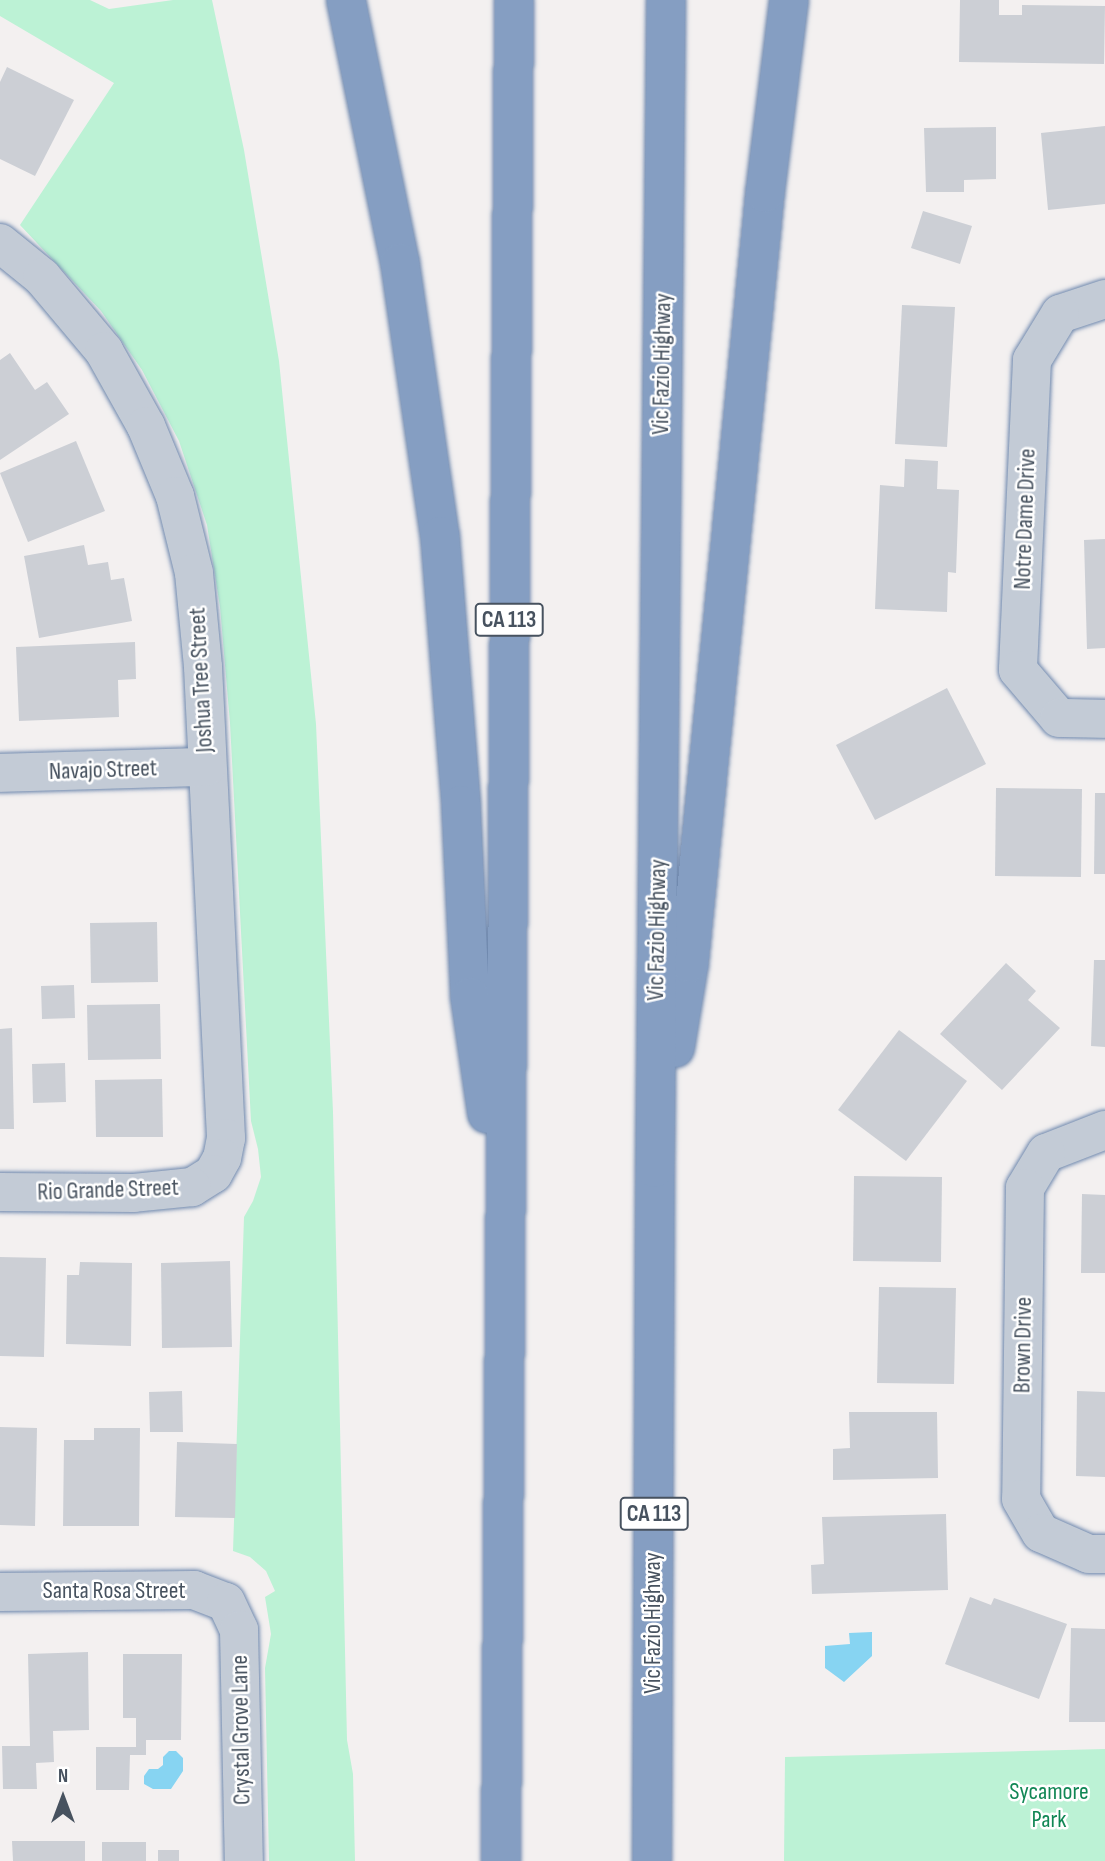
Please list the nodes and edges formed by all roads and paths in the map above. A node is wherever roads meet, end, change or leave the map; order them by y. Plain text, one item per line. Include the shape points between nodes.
1 (346, 0) edge
2 (514, 0) edge
3 (666, 0) edge
4 (789, 0) edge
5 (0, 243) edge
6 (1105, 299) edge
7 (1105, 719) edge
8 (206, 767) junction
9 (0, 773) edge
10 (1105, 1130) edge
11 (655, 1168) junction
12 (213, 1174) joint
13 (0, 1192) edge
14 (505, 1240) junction
15 (1105, 1554) edge
16 (0, 1592) edge
17 (226, 1602) joint
18 (244, 1861) edge
19 (500, 1861) edge
20 (652, 1861) edge

1 - 14 highway via 400,263 440,536 470,997
2 - 14 highway, CA 113
3 - 11 highway, Vic Fazio Highway / CA 113
4 - 11 highway via 765,193 689,963
5 - 8 street, Joshua Tree Street via 42,277 104,351 146,426 176,496 194,573
6 - 7 street, Notre Dame Drive via 1060,314 1032,360 1018,670 1059,718
8 - 9 street, Navajo Street
8 - 12 street, Joshua Tree Street via 226,1138
10 - 15 street, Brown Drive via 1046,1153 1025,1188 1021,1499 1041,1533 1089,1554
11 - 20 highway, Vic Fazio Highway / CA 113
12 - 13 street, Rio Grande Street via 192,1187 171,1190
14 - 19 highway, CA 113
16 - 17 street, Santa Rosa Street via 194,1590
17 - 18 street, Crystal Grove Lane via 239,1630

